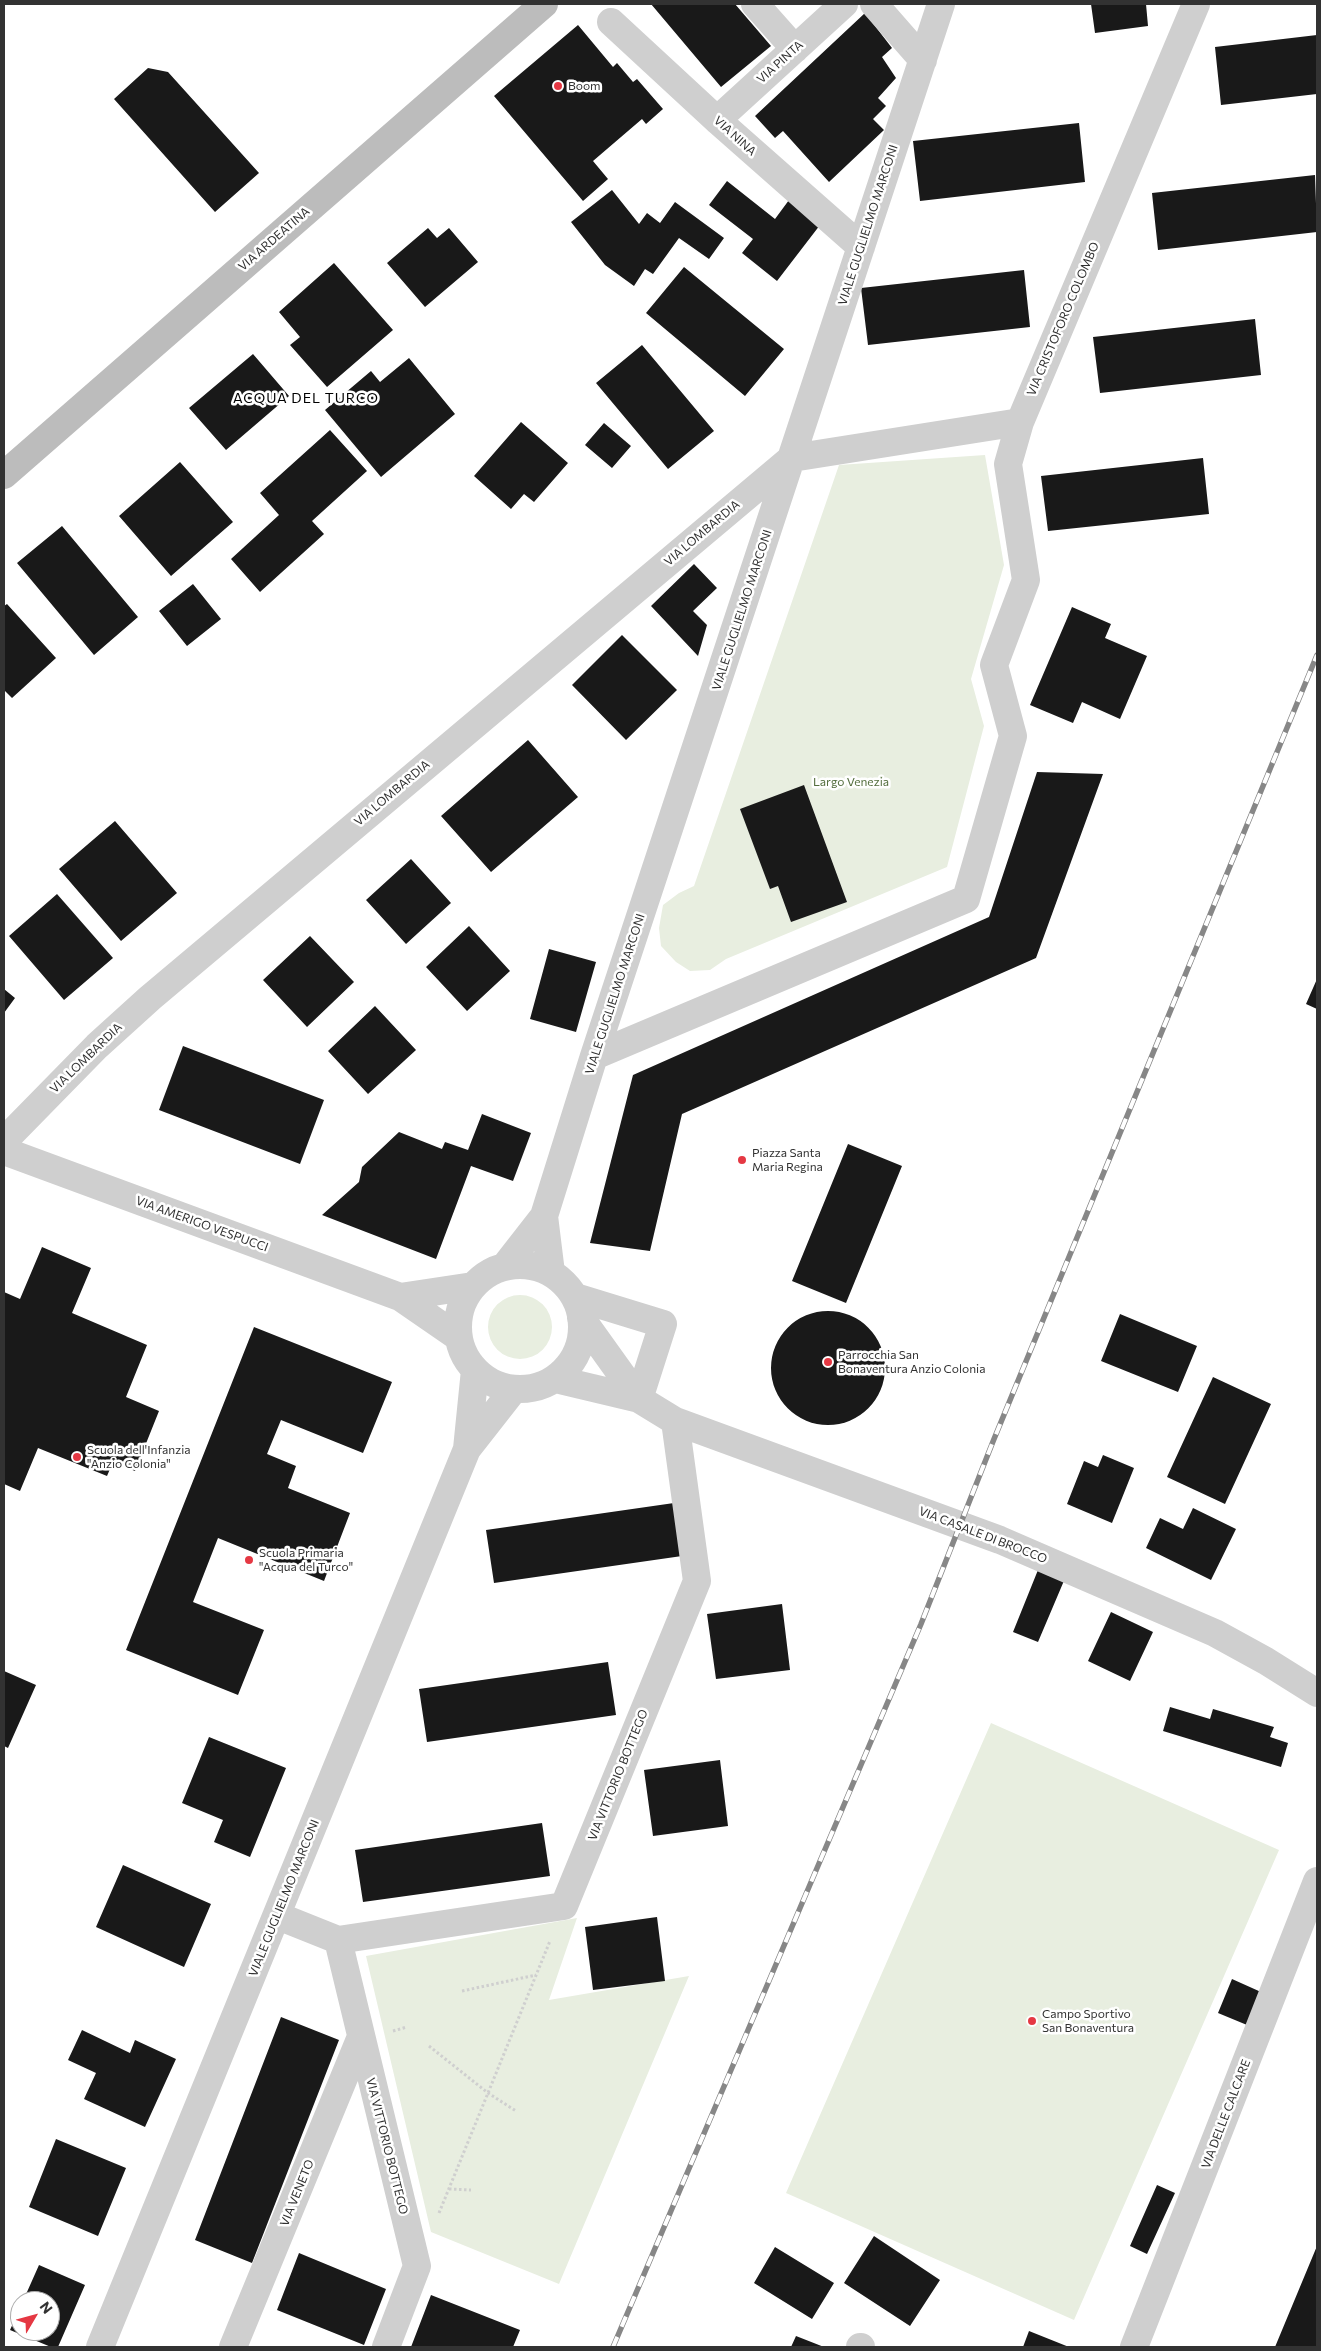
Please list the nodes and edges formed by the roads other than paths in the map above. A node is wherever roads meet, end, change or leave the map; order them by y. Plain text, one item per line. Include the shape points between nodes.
1 (544, 4) edge
2 (755, 4) edge
3 (844, 4) edge
4 (874, 4) edge
5 (941, 4) edge
6 (1196, 4) edge
7 (611, 22) dead end
8 (795, 49) junction
9 (923, 60) junction
10 (717, 120) junction
11 (861, 247) junction
12 (1020, 422) junction
13 (792, 458) junction
14 (4, 475) edge
15 (594, 1056) junction
16 (4, 1142) edge
17 (4, 1151) edge
18 (544, 1216) junction
19 (505, 1266) junction
20 (551, 1273) junction
21 (473, 1286) junction
22 (400, 1296) junction
23 (578, 1308) junction
24 (458, 1337) junction
25 (475, 1370) junction
26 (555, 1379) junction
27 (514, 1389) junction
28 (639, 1399) junction
29 (675, 1421) junction
30 (467, 1449) junction
31 (1317, 1693) edge
32 (1317, 1881) edge
33 (278, 1916) junction
34 (338, 1940) junction
35 (360, 2039) junction
36 (100, 2347) edge
37 (233, 2347) edge
38 (386, 2347) edge
39 (1134, 2347) edge

1 - 14 main road, VIA ARDEATINA
2 - 8 street
3 - 8 street, VIA PINTA
4 - 9 street
5 - 9 street, VIALE GUGLIELMO MARCONI
6 - 12 street, VIA CRISTOFORO COLOMBO
7 - 10 street, VIA NINA
8 - 10 street, VIA PINTA
9 - 11 street, VIALE GUGLIELMO MARCONI
10 - 11 street, VIA NINA
11 - 13 street, VIALE GUGLIELMO MARCONI
12 - 13 street
12 - 15 street via 1008,464 1026,580 994,665 1013,736 966,899
13 - 15 street, VIALE GUGLIELMO MARCONI
13 - 16 street, VIA LOMBARDIA via 150,998 97,1046
15 - 18 street, VIALE GUGLIELMO MARCONI
17 - 22 street, VIA AMERIGO VESPUCCI
18 - 19 street, VIALE GUGLIELMO MARCONI
18 - 20 street, VIALE GUGLIELMO MARCONI
19 - 20 street via 536,1267
19 - 21 street
20 - 23 street via 565,1284
21 - 22 street, VIA AMERIGO VESPUCCI
21 - 24 street via 463,1301 458,1318
22 - 24 street, VIA AMERIGO VESPUCCI
23 - 26 street via 582,1335 577,1352
23 - 28 street
23 - 28 street via 663,1324
24 - 25 street via 464,1355
25 - 27 street via 493,1383
25 - 30 street, VIALE GUGLIELMO MARCONI
26 - 27 street via 536,1388
26 - 28 street
27 - 30 street, VIALE GUGLIELMO MARCONI
28 - 29 street, VIA CASALE DI BROCCO
29 - 31 street, VIA CASALE DI BROCCO via 1008,1543 1214,1634
29 - 34 street, VIA VITTORIO BOTTEGO via 697,1581 564,1906
30 - 33 street, VIALE GUGLIELMO MARCONI
32 - 39 street, VIA DELLE CALCARE
33 - 34 street
33 - 36 street, VIALE GUGLIELMO MARCONI
34 - 35 street, VIA VITTORIO BOTTEGO
35 - 37 street, VIA VENETO
35 - 38 street, VIA VITTORIO BOTTEGO via 418,2266

